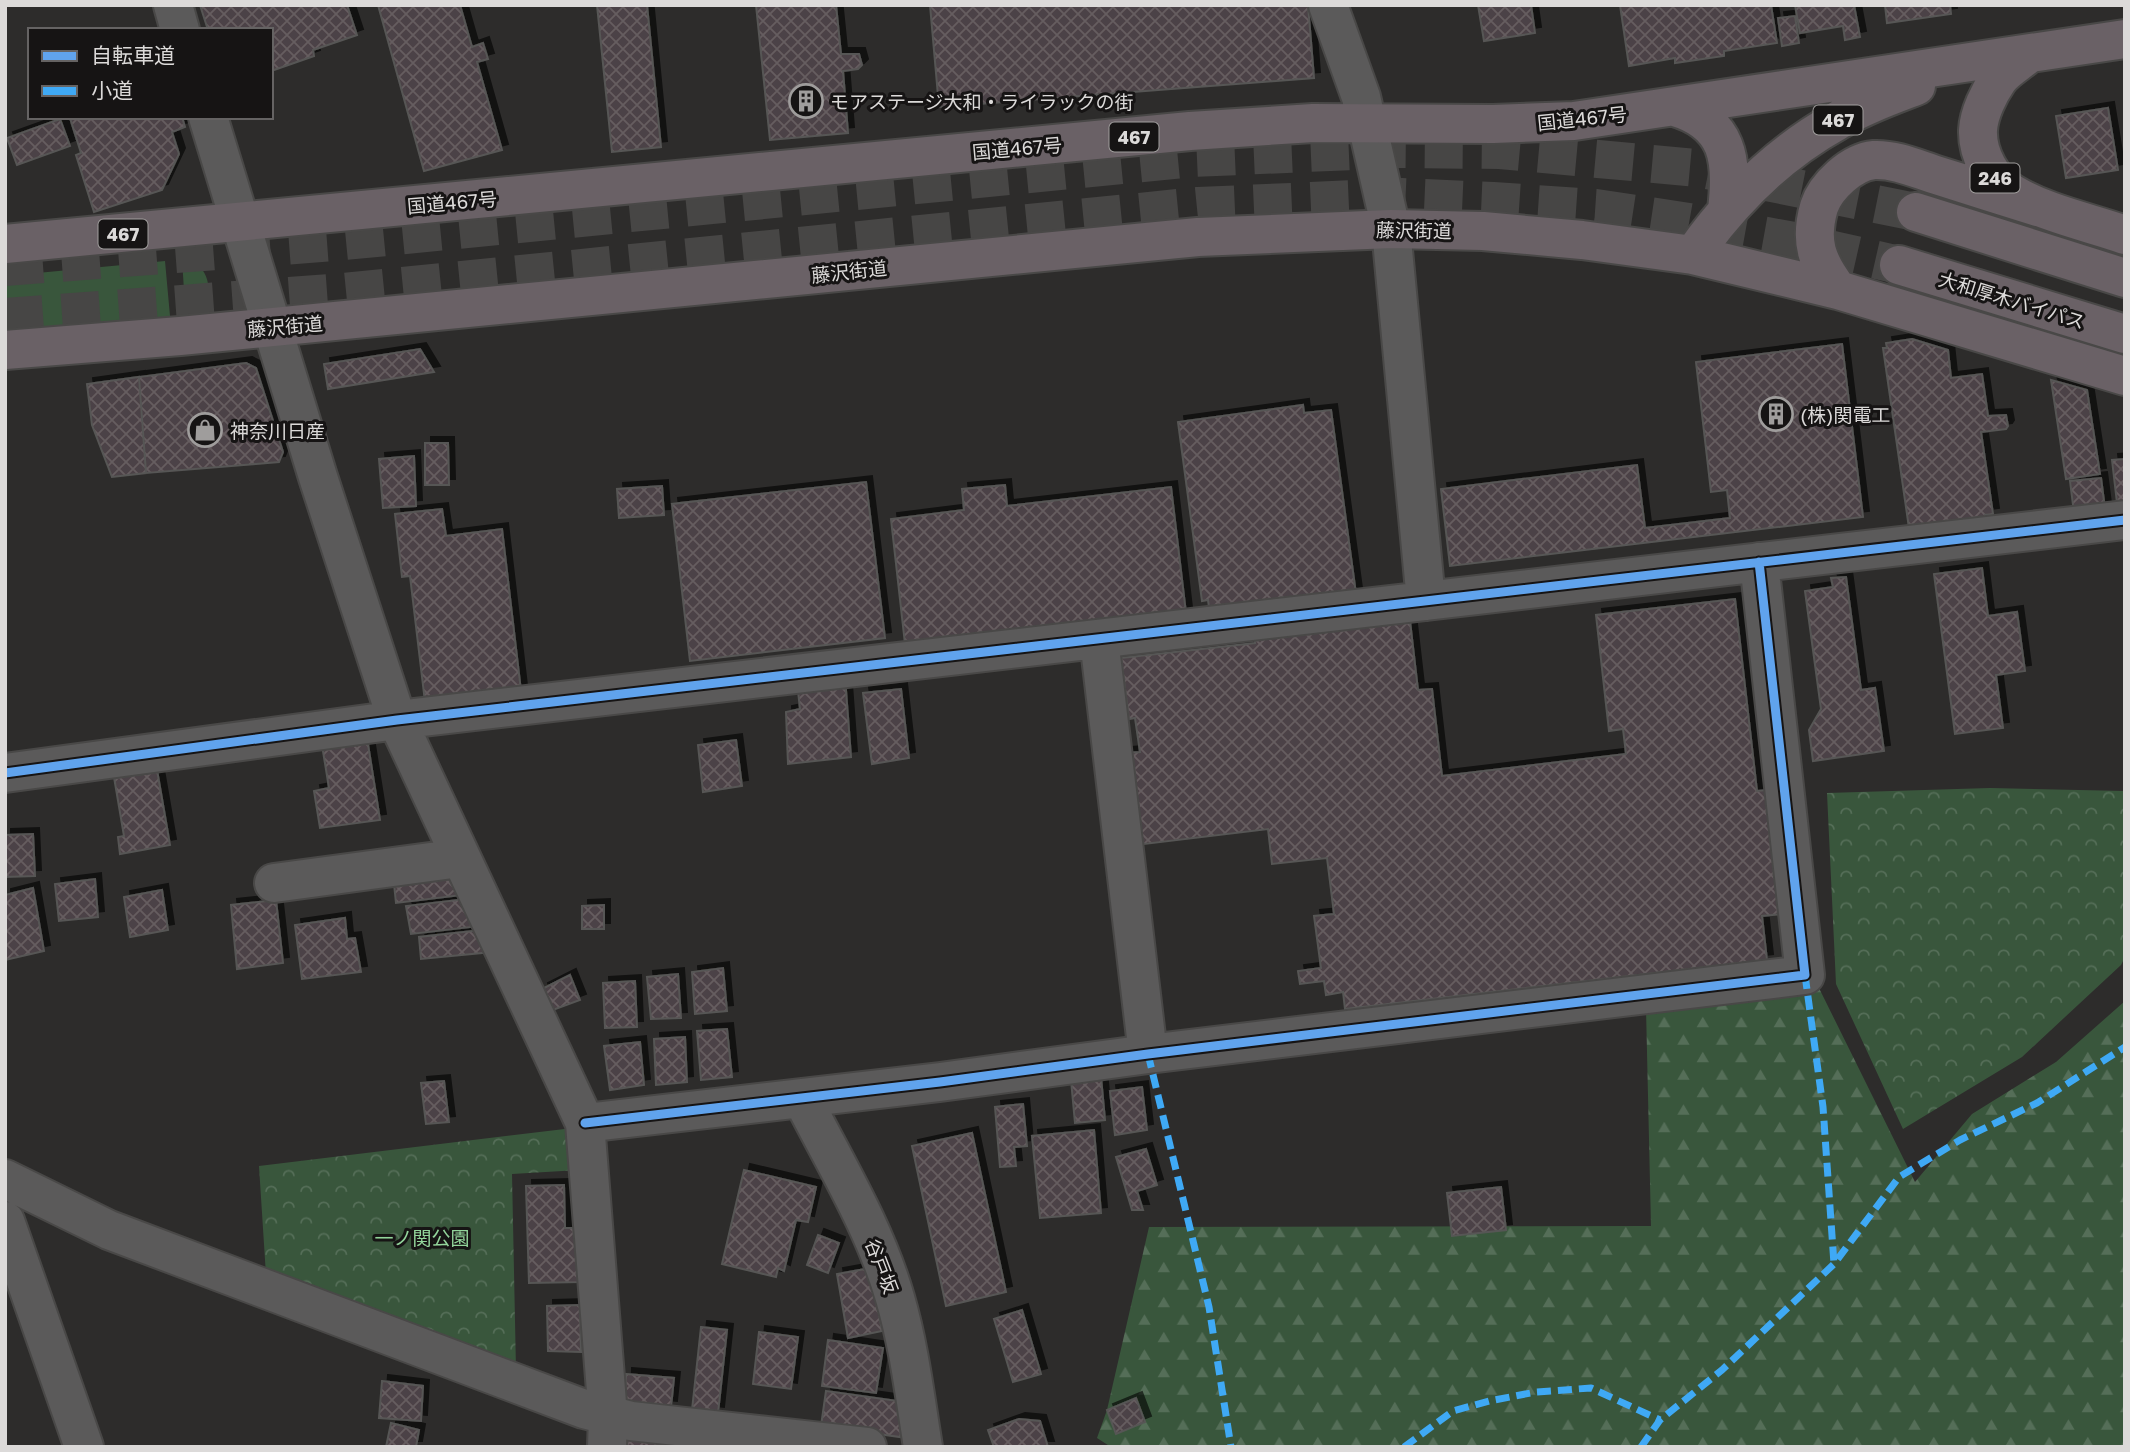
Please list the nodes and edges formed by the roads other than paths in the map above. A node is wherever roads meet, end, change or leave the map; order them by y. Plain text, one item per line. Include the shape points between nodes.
1 (173, 5) edge
2 (1328, 5) edge
3 (179, 28) edge
4 (2125, 39) edge
5 (2027, 55) junction
6 (1675, 107) junction
7 (209, 119) edge
8 (1366, 122) junction
9 (2038, 207) junction
10 (1727, 210) junction
11 (1916, 212) tunnel mouth
12 (240, 222) junction
13 (1391, 229) junction
14 (2125, 235) edge
15 (5, 244) edge
16 (1693, 255) junction
17 (1899, 265) tunnel mouth
18 (2125, 278) edge
19 (1838, 290) junction
20 (273, 327) junction
21 (2125, 334) edge
22 (5, 350) edge
23 (2125, 376) edge
24 (2125, 520) edge
25 (1759, 562) junction
26 (1426, 601) junction
27 (1099, 639) junction
28 (397, 720) junction
29 (5, 773) edge
30 (460, 858) junction
31 (274, 883) dead end
32 (1148, 1054) junction
33 (803, 1098) junction
34 (585, 1122) junction
35 (5, 1179) edge
36 (5, 1221) edge
37 (607, 1431) edge
38 (84, 1447) edge
39 (867, 1447) edge
40 (923, 1447) edge

1 - 3 street
2 - 8 street
4 - 5 highway, 国道467号 / 467
5 - 6 highway, 国道467号 / 467
5 - 9 highway, 246 via 2000,77 1987,99 1978,130 1987,165 1998,182
5 - 10 highway, 国道467号 / 467 via 1923,83 1836,121 1779,160
6 - 8 highway, 国道467号 / 467 via 1574,121
6 - 10 highway via 1696,113 1724,145 1730,182
7 - 12 street
8 - 12 highway, 国道467号 / 467 via 1190,131
8 - 13 street
9 - 14 highway, 246
9 - 19 highway via 1898,163 1872,160 1833,184 1820,203 1815,246 1822,268
10 - 16 highway, 国道467号 / 467
11 - 18 highway
12 - 15 highway, 国道467号 / 467
12 - 20 street
13 - 16 highway, 藤沢街道 via 1582,240
13 - 20 highway, 藤沢街道 via 1198,237
13 - 26 street
16 - 19 highway, 藤沢街道
17 - 21 highway, 大和厚木バイパス
19 - 23 highway, 藤沢街道
20 - 22 highway, 藤沢街道
20 - 28 street
24 - 25 street
25 - 26 street
25 - 32 street via 1804,975
26 - 27 street
27 - 28 street
27 - 32 street
28 - 29 street
28 - 30 street
30 - 31 street
30 - 34 street
32 - 33 street
33 - 34 street
33 - 40 street, 谷戸坂 via 878,1249 896,1299
34 - 37 street
35 - 37 street via 109,1230 584,1409
36 - 38 street
37 - 39 street via 631,1421

